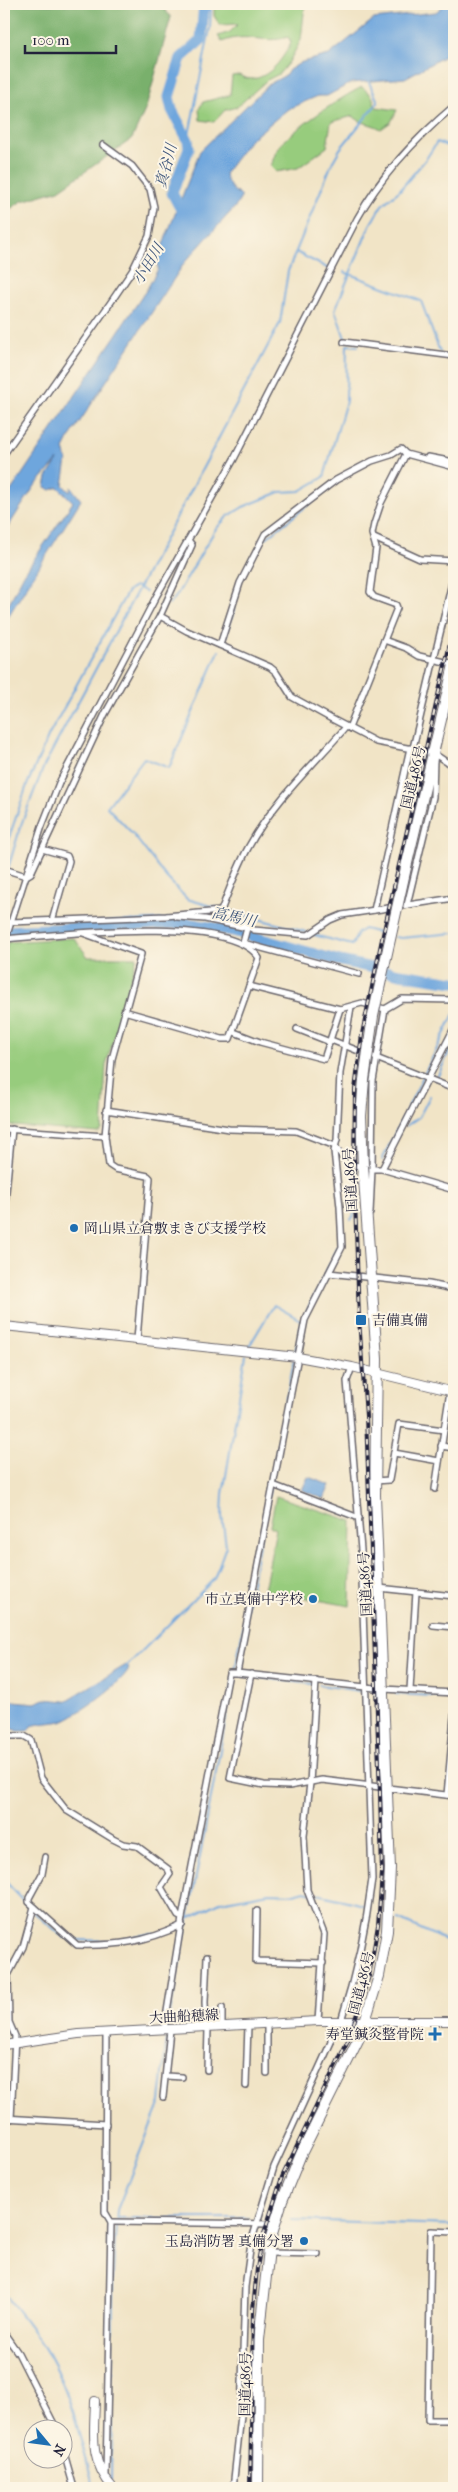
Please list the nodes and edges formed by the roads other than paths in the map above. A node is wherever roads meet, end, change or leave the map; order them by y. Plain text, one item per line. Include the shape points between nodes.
1 (454, 106) edge
2 (102, 145) dead end
3 (345, 342) dead end
4 (454, 356) edge
5 (4, 454) edge
6 (406, 454) junction
7 (420, 457) junction
8 (454, 462) edge
9 (454, 467) edge
10 (374, 538) junction
11 (188, 540) junction
12 (454, 561) edge
13 (454, 574) edge
14 (160, 616) junction
15 (384, 640) junction
16 (220, 645) junction
17 (432, 659) junction
18 (454, 667) edge
19 (347, 728) junction
20 (411, 748) junction
21 (433, 753) junction
22 (454, 767) edge
23 (42, 849) junction
24 (4, 869) edge
25 (23, 875) junction
26 (454, 898) edge
27 (407, 905) junction
28 (374, 910) junction
29 (220, 911) junction
30 (166, 916) junction
31 (52, 921) junction
32 (10, 923) junction
33 (246, 929) junction
34 (254, 930) junction
35 (82, 933) junction
36 (5, 939) edge
37 (243, 941) junction
38 (359, 974) dead end
39 (250, 986) junction
40 (454, 1000) edge
41 (351, 1008) junction
42 (340, 1009) junction
43 (385, 1009) junction
44 (124, 1011) junction
45 (454, 1028) edge
46 (297, 1029) dead end
47 (234, 1032) junction
48 (330, 1041) junction
49 (344, 1045) junction
50 (376, 1058) junction
51 (426, 1077) junction
52 (454, 1090) edge
53 (106, 1110) junction
54 (4, 1129) edge
55 (12, 1129) junction
56 (105, 1136) junction
57 (335, 1146) junction
58 (367, 1168) junction
59 (382, 1169) junction
60 (454, 1190) edge
61 (4, 1213) edge
62 (329, 1273) junction
63 (372, 1279) junction
64 (454, 1289) edge
65 (4, 1326) edge
66 (136, 1340) junction
67 (296, 1357) junction
68 (352, 1367) junction
69 (377, 1374) junction
70 (452, 1392) edge
71 (444, 1430) junction
72 (441, 1446) junction
73 (454, 1448) edge
74 (394, 1454) junction
75 (439, 1461) junction
76 (375, 1481) junction
77 (273, 1486) junction
78 (435, 1489) dead end
79 (359, 1518) junction
80 (379, 1588) junction
81 (416, 1592) junction
82 (454, 1596) edge
83 (433, 1625) dead end
84 (454, 1627) edge
85 (235, 1672) junction
86 (251, 1676) junction
87 (316, 1682) junction
88 (365, 1687) junction
89 (384, 1689) junction
90 (410, 1690) junction
91 (454, 1693) edge
92 (454, 1716) edge
93 (4, 1736) edge
94 (310, 1783) junction
95 (370, 1784) junction
96 (388, 1787) junction
97 (447, 1795) junction
98 (454, 1796) edge
99 (45, 1857) dead end
100 (34, 1907) junction
101 (257, 1911) dead end
102 (182, 1918) junction
103 (182, 1925) junction
104 (207, 1958) dead end
105 (323, 1964) junction
106 (6, 1974) edge
107 (222, 2008) dead end
108 (366, 2020) junction
109 (454, 2020) edge
110 (318, 2021) junction
111 (330, 2021) junction
112 (341, 2021) junction
113 (267, 2024) junction
114 (248, 2025) junction
115 (222, 2027) junction
116 (207, 2028) junction
117 (167, 2030) junction
118 (106, 2033) junction
119 (8, 2043) edge
120 (207, 2070) dead end
121 (267, 2073) dead end
122 (166, 2076) junction
123 (182, 2077) dead end
124 (246, 2086) dead end
125 (163, 2097) dead end
126 (4, 2118) edge
127 (11, 2119) junction
128 (106, 2124) junction
129 (111, 2222) junction
130 (256, 2224) junction
131 (274, 2224) junction
132 (454, 2232) edge
133 (268, 2253) junction
134 (318, 2254) dead end
135 (4, 2333) edge
136 (95, 2401) dead end
137 (52, 2420) edge
138 (454, 2420) edge
139 (69, 2470) edge
140 (109, 2483) edge
141 (74, 2488) edge
142 (233, 2488) edge
143 (258, 2488) edge

1 - 11 street via 392,165 368,199 234,459
2 - 5 street via 132,166 150,189 154,218 149,236 132,271
3 - 4 street
6 - 7 street
6 - 10 street via 381,503 372,534
6 - 16 street via 401,449 336,480 265,534 243,576
7 - 8 street
7 - 9 street
10 - 12 street via 420,559
10 - 15 street via 376,548 370,592 374,597 397,606
11 - 14 street via 192,545
11 - 25 street via 59,783
13 - 17 street
14 - 16 street
14 - 23 street via 105,714
15 - 17 street
15 - 19 street
16 - 19 street via 274,670 292,697
17 - 18 street
17 - 20 street
18 - 21 highway, 国道486号
19 - 20 street via 376,742
19 - 29 street via 278,803 248,847
20 - 21 street
20 - 28 street
21 - 22 street
21 - 27 street via 436,764 433,797
21 - 58 highway, 国道486号, bridge via 373,1016 362,1116
23 - 25 street via 31,873
23 - 31 street via 67,856 69,861
24 - 25 street
25 - 32 street
26 - 27 street
27 - 28 street
28 - 34 street via 342,915 308,935
29 - 30 street
29 - 34 street
30 - 31 street
30 - 33 street via 205,919
31 - 32 street
32 - 36 street
33 - 34 street
33 - 37 street
35 - 36 street
35 - 37 street via 193,931
35 - 44 street via 141,954
37 - 38 street
37 - 39 street via 259,958
39 - 42 street
39 - 47 street
40 - 43 street via 402,999
41 - 42 street
41 - 43 street via 362,1004
41 - 49 street
42 - 48 street
43 - 50 street
44 - 47 street via 222,1039 230,1039
44 - 53 street via 112,1059
45 - 51 street
46 - 48 street
47 - 48 street via 324,1059
48 - 49 street
49 - 50 street
49 - 57 street
50 - 51 street
50 - 58 street
51 - 52 street
51 - 59 street
53 - 56 street
53 - 57 street via 229,1129 296,1131
54 - 55 street
55 - 56 street
55 - 61 street
56 - 66 street via 109,1165 150,1178
57 - 58 street via 346,1162
57 - 62 street via 333,1160 342,1247
58 - 59 street
58 - 63 highway, 国道486号
59 - 60 street
62 - 63 street
62 - 67 street via 305,1320
63 - 64 street
63 - 69 highway, 国道486号
65 - 66 street
66 - 67 street
67 - 68 street
67 - 77 street
68 - 69 street
68 - 79 street via 347,1382
69 - 70 street
69 - 76 highway, 国道486号
70 - 71 street
71 - 72 street
71 - 74 street via 399,1424
72 - 73 street
72 - 75 street
74 - 75 street
74 - 76 street via 389,1480
75 - 78 street
76 - 80 highway, 国道486号
77 - 79 street
77 - 85 street
79 - 88 street
80 - 81 street
80 - 89 highway, 国道486号
81 - 82 street
81 - 90 street
83 - 84 street
85 - 86 street
85 - 102 street via 229,1673
86 - 87 street
86 - 94 street via 230,1778 264,1785
87 - 88 street
87 - 94 street
88 - 89 street
88 - 95 street
89 - 90 street
89 - 96 highway, 国道486号
90 - 91 street
92 - 97 street
93 - 102 street via 24,1736 30,1740 41,1778 66,1810 113,1839 137,1846 168,1869 170,1874 161,1887
94 - 95 street via 322,1780
94 - 105 street via 304,1836 308,1891 324,1934
95 - 96 street
95 - 112 street via 372,1879 357,1969
96 - 97 street
96 - 108 highway, 国道486号 via 390,1868 387,1931 379,1976
97 - 98 street
99 - 100 street via 42,1874 29,1898
100 - 103 street via 77,1945 112,1946 158,1937
100 - 106 street via 23,1947
101 - 105 street via 256,1961
102 - 103 street
103 - 117 street
104 - 116 street
105 - 110 street
106 - 119 street via 9,2022 15,2036
107 - 115 street
108 - 109 street, 大曲船穂線
108 - 112 street, 大曲船穂線
108 - 131 highway, 国道486号 via 346,2068 301,2154
110 - 111 street, 大曲船穂線
110 - 113 street, 大曲船穂線
111 - 112 street, 大曲船穂線
111 - 130 street via 331,2042 274,2167
113 - 114 street, 大曲船穂線
113 - 121 street
114 - 115 street, 大曲船穂線
114 - 124 street
115 - 116 street, 大曲船穂線
116 - 117 street, 大曲船穂線
116 - 120 street
117 - 118 street, 大曲船穂線
117 - 122 street
118 - 119 street, 大曲船穂線
118 - 128 street
119 - 127 street
122 - 123 street
122 - 125 street
126 - 127 street
127 - 128 street
128 - 129 street via 105,2212
129 - 130 street
129 - 140 street
130 - 131 street
130 - 142 street via 245,2287 241,2416
131 - 133 highway, 国道486号
132 - 138 street via 431,2231 428,2410 428,2420
133 - 134 street
133 - 143 highway, 国道486号 via 260,2340
135 - 137 street via 18,2353
136 - 140 street via 94,2456
139 - 141 street

